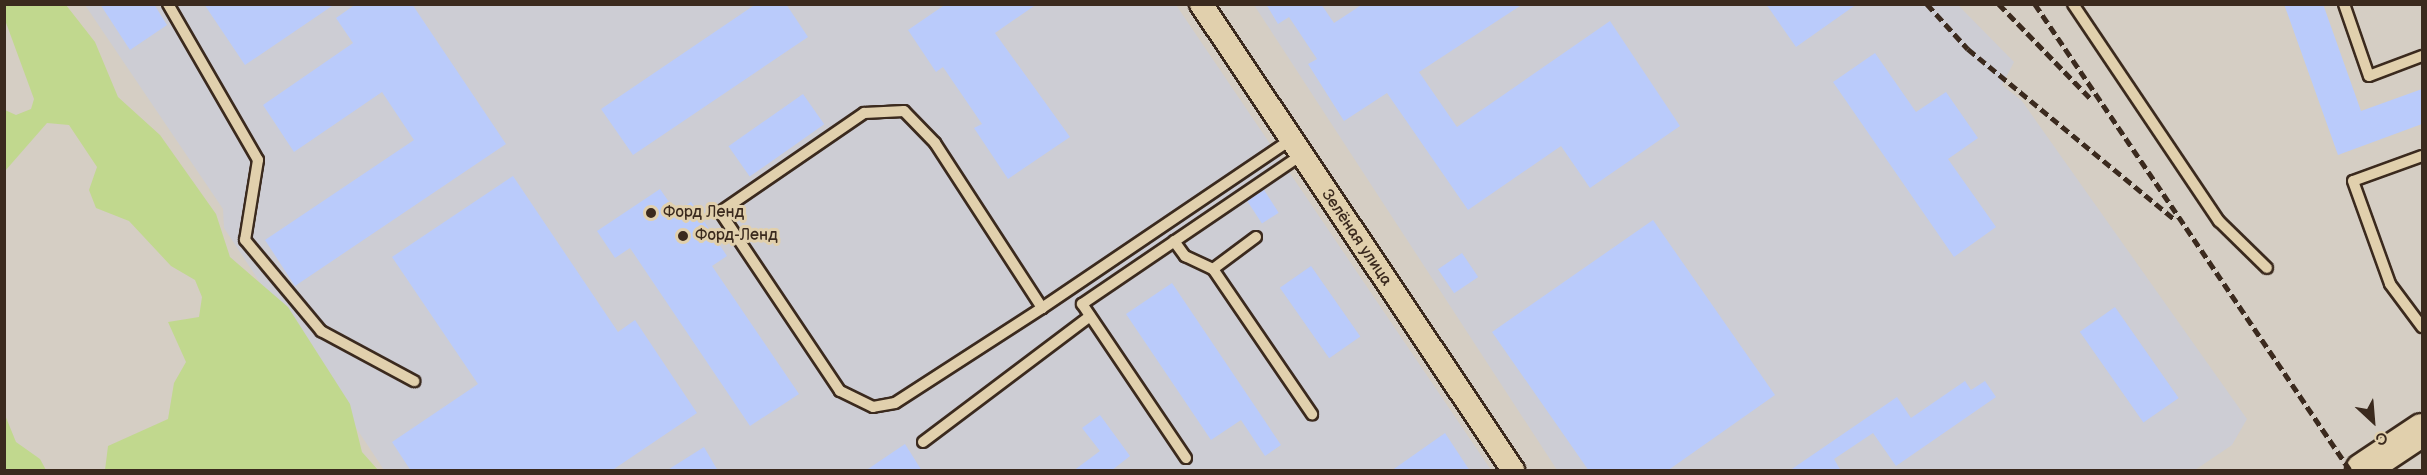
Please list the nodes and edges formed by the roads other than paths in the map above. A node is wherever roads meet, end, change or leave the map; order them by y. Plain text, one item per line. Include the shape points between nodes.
1 (168, 4) edge
2 (1201, 4) edge
3 (2073, 4) edge
4 (2344, 4) edge
5 (2422, 56) edge
6 (1295, 148) junction
7 (2422, 156) edge
8 (1256, 237) dead end
9 (1174, 241) junction
10 (1213, 268) junction
11 (2267, 268) dead end
12 (1042, 308) junction
13 (1090, 316) junction
14 (2422, 327) edge
15 (414, 381) dead end
16 (1312, 414) dead end
17 (2422, 430) edge
18 (923, 442) dead end
19 (1186, 458) dead end
20 (1513, 471) edge
21 (2362, 471) edge

1 - 15 lane via 258,160 245,240 321,331
2 - 6 street, Зелёная улица
3 - 11 lane via 2219,221
4 - 5 lane via 2370,75
6 - 9 lane
6 - 12 lane
6 - 20 street, Зелёная улица
7 - 14 lane via 2353,181 2390,284
8 - 10 lane
9 - 10 lane via 1185,256
9 - 13 lane via 1082,304
10 - 16 lane
12 - 12 lane via 935,143 904,111 864,113 720,212 840,391 873,407 895,404
13 - 18 lane
13 - 19 lane
17 - 21 main road

